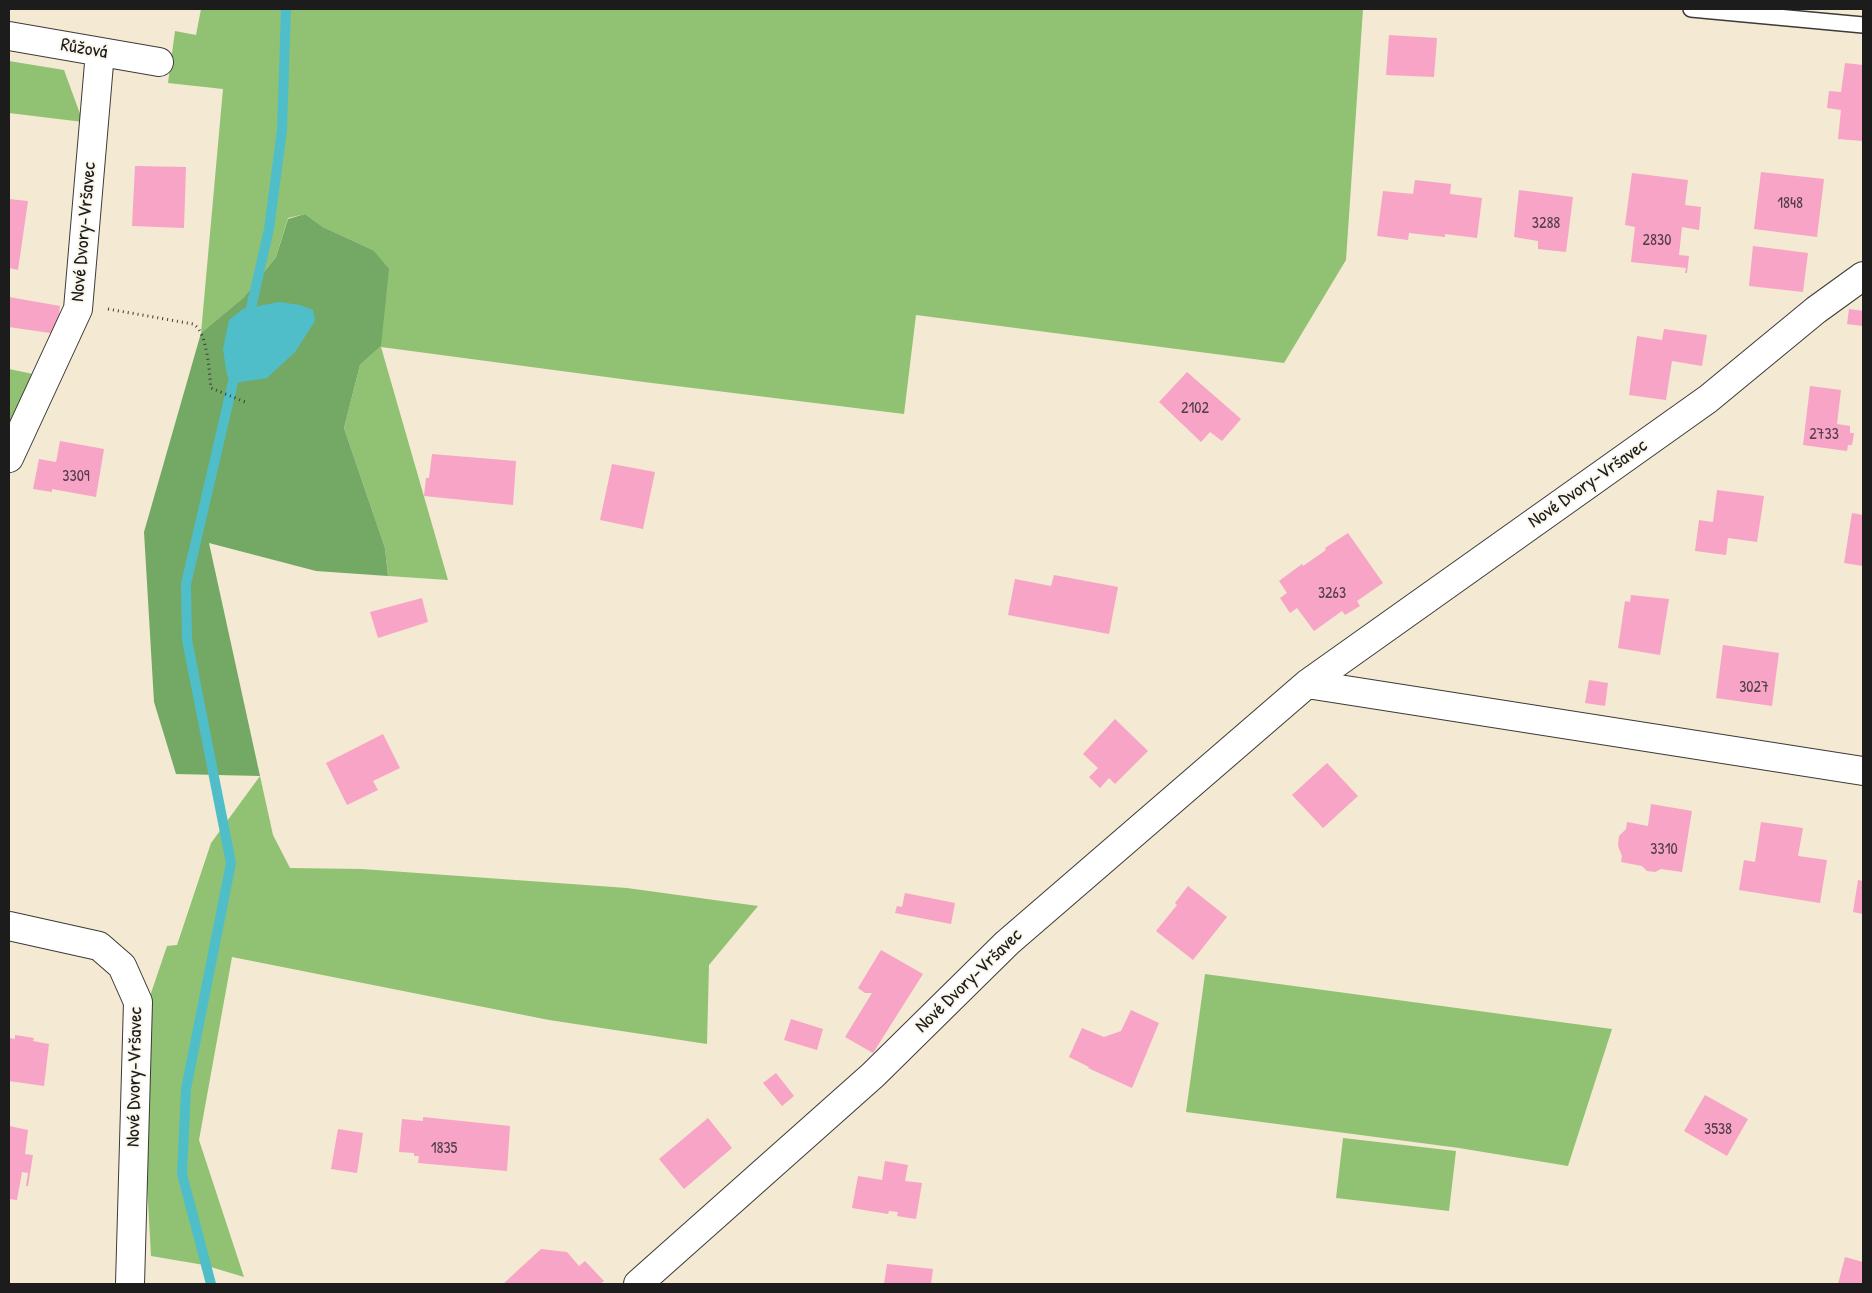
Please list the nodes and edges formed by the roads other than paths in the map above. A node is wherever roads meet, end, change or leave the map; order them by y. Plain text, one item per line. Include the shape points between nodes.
1 (1691, 9) edge
2 (1863, 25) edge
3 (9, 36) edge
4 (100, 52) junction
5 (159, 62) dead end
6 (1863, 276) edge
7 (9, 458) edge
8 (1307, 684) junction
9 (1863, 770) edge
10 (9, 926) edge
11 (130, 1284) edge
12 (638, 1284) edge

1 - 2 lane
3 - 4 street, Růžová
4 - 5 street, Růžová
4 - 7 street, Nové Dvory-Vršavec via 78,309
6 - 8 street, Nové Dvory-Vršavec via 1816,310 1708,399
8 - 9 street
8 - 12 street, Nové Dvory-Vršavec via 1006,943 873,1075
10 - 11 street, Nové Dvory-Vršavec via 99,946 122,966 138,1002

